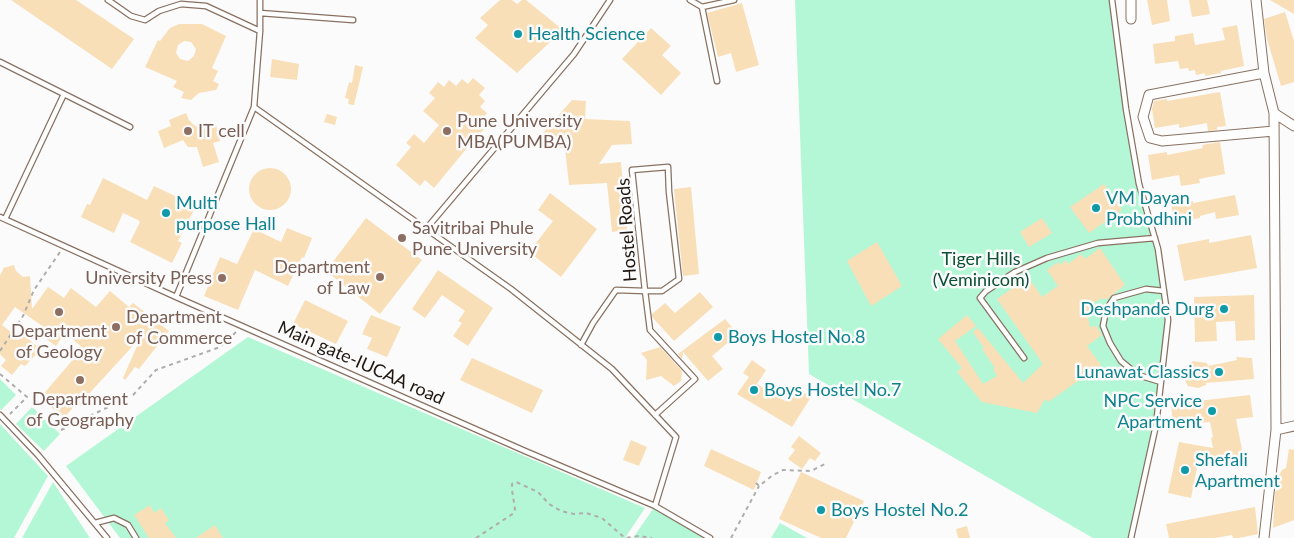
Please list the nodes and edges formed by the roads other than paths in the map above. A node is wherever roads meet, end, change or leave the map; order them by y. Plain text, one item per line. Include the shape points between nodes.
1 (108, 0) edge
2 (260, 0) edge
3 (610, 0) edge
4 (690, 0) edge
5 (734, 0) edge
6 (1112, 0) edge
7 (1131, 0) edge
8 (1256, 0) edge
9 (702, 7) junction
10 (260, 13) junction
11 (1131, 19) dead end
12 (353, 20) dead end
13 (260, 31) junction
14 (0, 62) edge
15 (1264, 73) junction
16 (717, 81) dead end
17 (64, 94) junction
18 (254, 106) junction
19 (1274, 113) junction
20 (1294, 126) edge
21 (130, 127) dead end
22 (1274, 131) junction
23 (0, 217) edge
24 (6, 219) junction
25 (426, 229) junction
26 (1155, 238) junction
27 (645, 291) junction
28 (1164, 291) junction
29 (176, 297) junction
30 (581, 344) junction
31 (1024, 358) dead end
32 (1161, 382) junction
33 (0, 415) edge
34 (655, 415) junction
35 (1294, 426) edge
36 (1276, 430) junction
37 (655, 506) junction
38 (95, 523) junction
39 (107, 538) edge
40 (136, 538) edge
41 (710, 538) edge
42 (1131, 538) edge
43 (1264, 538) edge

1 - 13 lane via 131,16 145,20 159,11 181,4 206,6
2 - 10 lane
3 - 25 lane via 574,54
4 - 9 lane
5 - 9 lane
6 - 26 lane via 1139,184
7 - 11 street
8 - 15 street
9 - 16 lane
10 - 12 lane
10 - 13 lane
13 - 18 lane
14 - 17 lane
15 - 19 street
15 - 22 street via 1149,95 1143,117 1150,138 1162,141
17 - 21 lane
17 - 24 lane
18 - 25 lane
18 - 29 lane
19 - 20 street
19 - 22 street
22 - 36 street
23 - 24 lane, Main gate-IUCAA road
24 - 29 lane, Main gate-IUCAA road
25 - 30 lane
26 - 28 lane
26 - 31 lane via 1098,243 1047,258 1015,272 986,291 980,298
27 - 27 lane, Hostel Roads via 632,170 668,167 680,279 662,291
27 - 30 lane via 616,290
27 - 34 lane, Hostel Roads via 650,330 695,379
28 - 32 lane via 1168,320
28 - 32 lane via 1146,289 1114,298 1106,310 1104,326 1121,361 1138,375
29 - 37 lane, Main gate-IUCAA road
30 - 34 lane via 612,369
32 - 42 lane via 1156,425
33 - 38 lane
34 - 37 lane via 676,438
35 - 36 street
36 - 43 street
37 - 41 lane, Main gate-IUCAA road
38 - 39 lane
38 - 40 lane via 114,518 128,525

